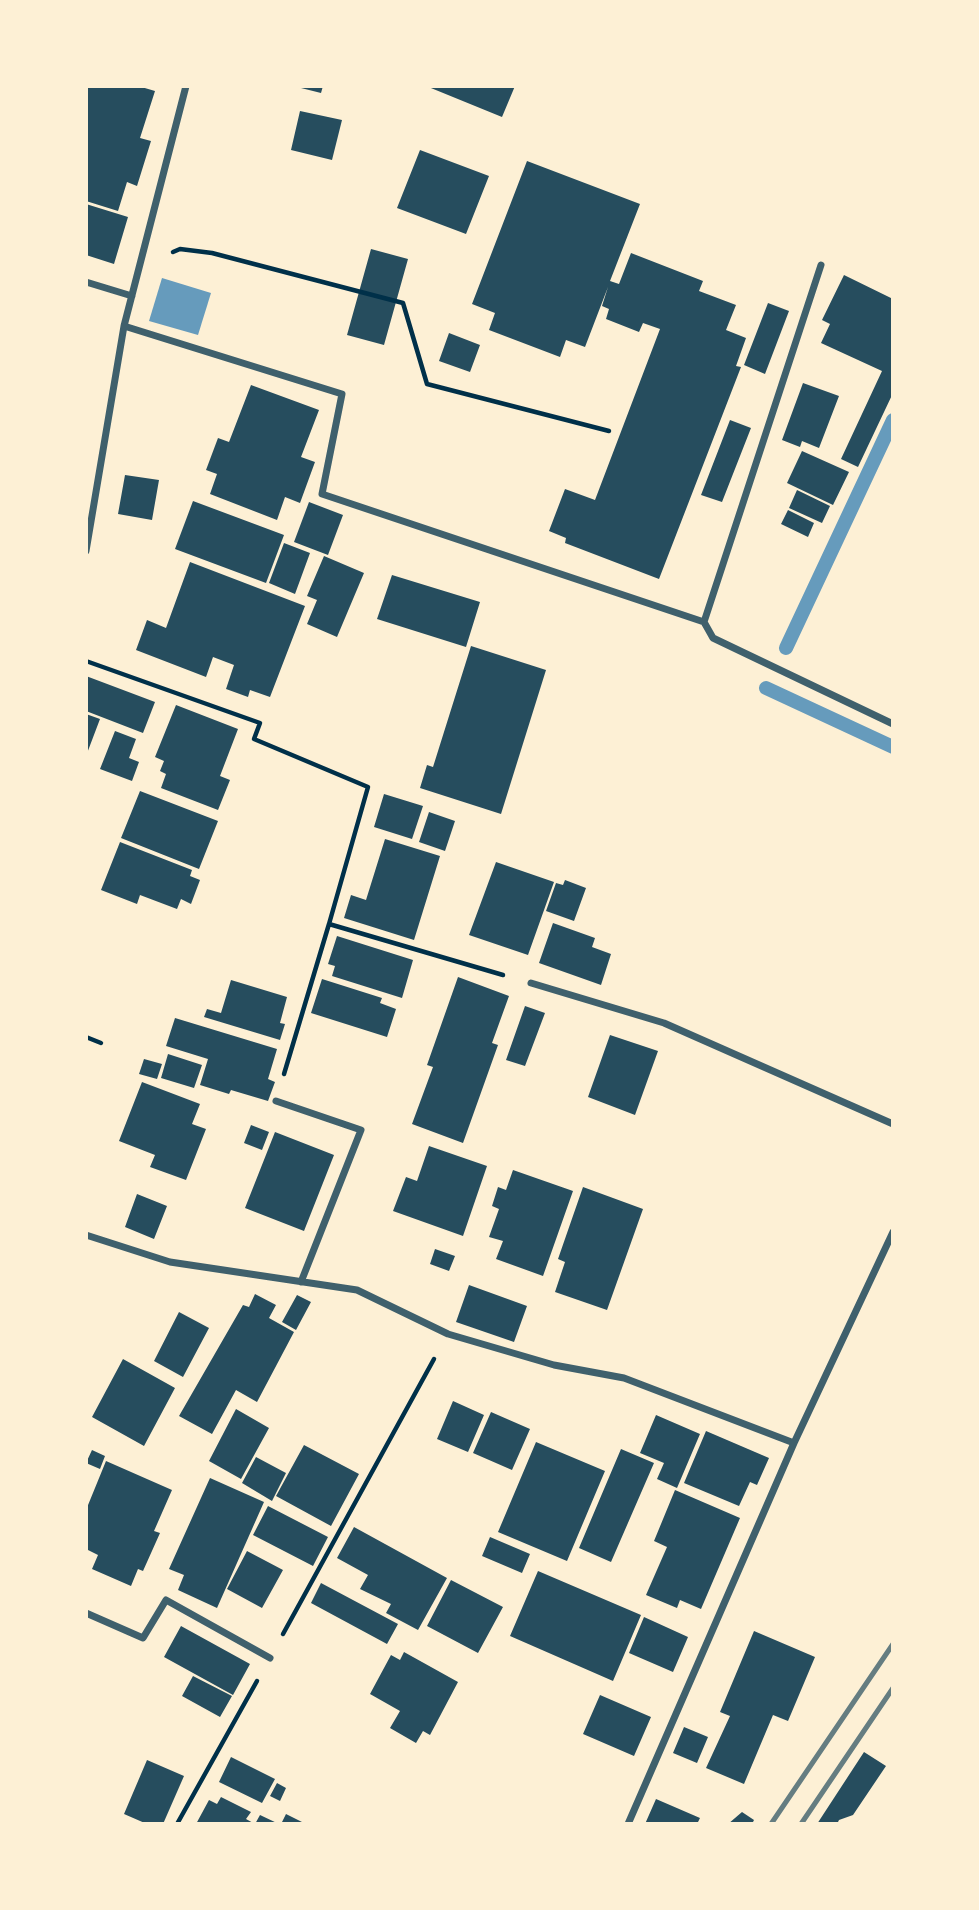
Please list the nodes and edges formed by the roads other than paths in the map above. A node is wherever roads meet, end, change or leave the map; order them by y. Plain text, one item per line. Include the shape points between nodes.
1 (186, 86) edge
2 (821, 265) dead end
3 (86, 282) edge
4 (132, 296) junction
5 (124, 326) junction
6 (86, 551) edge
7 (704, 622) junction
8 (893, 724) edge
9 (531, 983) road end
10 (276, 1101) road end
11 (893, 1124) edge
12 (893, 1232) edge
13 (86, 1235) edge
14 (301, 1282) junction
15 (794, 1443) junction
16 (86, 1614) edge
17 (270, 1658) road end
18 (628, 1824) edge

1 - 4 street
2 - 7 street
3 - 4 street
4 - 5 street
5 - 6 street
5 - 7 street via 342,394 322,494
7 - 8 street via 713,638
9 - 11 street via 664,1023
10 - 14 street via 360,1130
12 - 15 street
13 - 14 street via 170,1262
14 - 15 street via 357,1290 448,1334 554,1365 624,1378
15 - 18 street
16 - 17 street via 144,1638 166,1600

